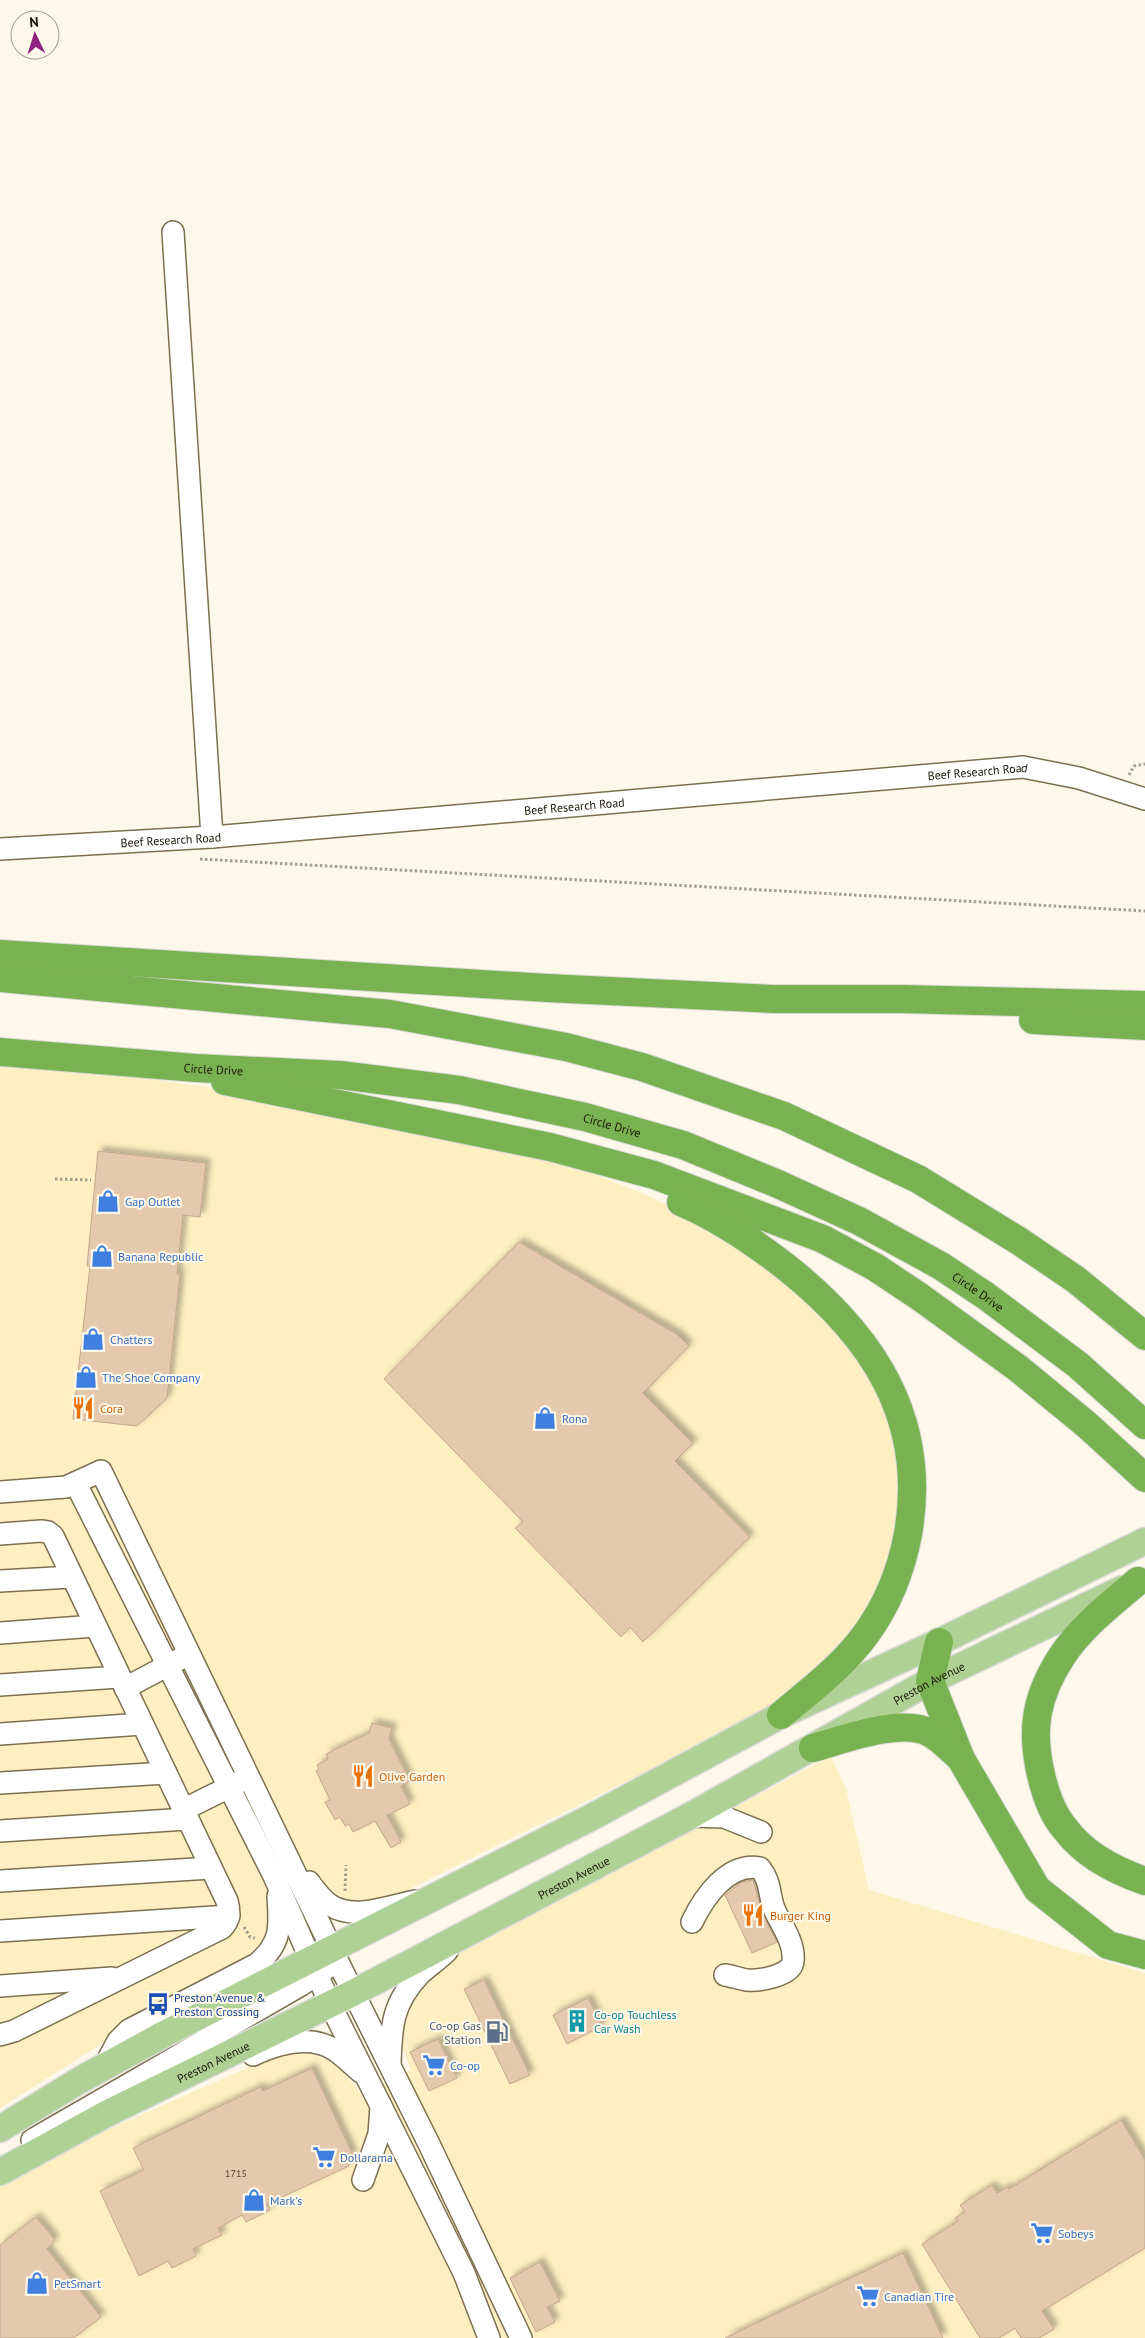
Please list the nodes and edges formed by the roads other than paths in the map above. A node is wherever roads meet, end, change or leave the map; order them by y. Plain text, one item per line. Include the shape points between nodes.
1 (173, 232) dead end
2 (1145, 799) edge
3 (212, 837) junction
4 (0, 849) edge
5 (0, 954) edge
6 (0, 978) edge
7 (773, 999) junction
8 (1145, 1005) edge
9 (1145, 1026) edge
10 (0, 1052) edge
11 (196, 1068) junction
12 (550, 1146) junction
13 (1145, 1336) edge
14 (1145, 1425) edge
15 (1145, 1478) edge
16 (76, 1484) junction
17 (0, 1492) edge
18 (0, 1534) edge
19 (1145, 1541) edge
20 (72, 1577) junction
21 (1141, 1579) edge
22 (0, 1581) edge
23 (95, 1626) junction
24 (0, 1632) edge
25 (939, 1642) junction
26 (189, 1653) junction
27 (167, 1665) junction
28 (122, 1682) junction
29 (930, 1682) junction
30 (0, 1685) edge
31 (781, 1715) junction
32 (142, 1724) junction
33 (0, 1734) edge
34 (813, 1748) junction
35 (961, 1758) junction
36 (166, 1773) junction
37 (248, 1776) junction
38 (0, 1784) edge
39 (229, 1788) junction
40 (185, 1815) junction
41 (690, 1816) junction
42 (0, 1831) edge
43 (761, 1832) dead end
44 (211, 1868) junction
45 (296, 1872) junction
46 (274, 1876) junction
47 (0, 1881) edge
48 (1145, 1881) edge
49 (433, 1898) junction
50 (229, 1916) junction
51 (692, 1922) dead end
52 (0, 1931) edge
53 (458, 1938) junction
54 (1145, 1955) edge
55 (320, 1962) junction
56 (725, 1975) dead end
57 (123, 1977) junction
58 (0, 1986) edge
59 (342, 1998) junction
60 (0, 2035) edge
61 (104, 2067) junction
62 (390, 2068) junction
63 (367, 2077) junction
64 (381, 2106) junction
65 (108, 2113) junction
66 (0, 2128) edge
67 (0, 2160) edge
68 (0, 2172) edge
69 (363, 2180) dead end
70 (489, 2338) edge
71 (521, 2338) edge

1 - 3 street
2 - 3 street, Beef Research Road via 1079,778 1023,766
3 - 4 street, Beef Research Road
5 - 7 highway
6 - 13 highway via 390,1014 566,1047 642,1067 784,1116 918,1179 1075,1279
7 - 8 highway
7 - 9 highway via 919,1014
10 - 11 highway, Circle Drive
11 - 12 highway via 231,1083
11 - 14 highway, Circle Drive via 340,1075 459,1090 585,1117 683,1145 859,1221 941,1266 1078,1365
12 - 15 highway via 654,1175 822,1239 875,1267 1019,1369
12 - 31 highway via 696,1208 771,1256 822,1297 856,1333 879,1366 896,1402 907,1442 912,1488 907,1537 896,1581 878,1616 850,1653
16 - 17 street via 54,1489
16 - 26 street via 101,1472
16 - 27 street
18 - 20 street via 48,1532 53,1536
19 - 25 main road
20 - 22 street
20 - 23 street
21 - 29 main road, Preston Avenue
21 - 48 highway via 1093,1620 1062,1656 1041,1697 1034,1738 1050,1807 1066,1831 1101,1861
23 - 24 street
23 - 28 street
25 - 29 highway
25 - 31 main road
26 - 27 street
26 - 37 street
27 - 28 street
27 - 39 street
28 - 30 street
28 - 32 street
29 - 34 main road, Preston Avenue
29 - 35 highway
31 - 49 main road
32 - 33 street
32 - 36 street
34 - 35 highway via 878,1729 907,1728 930,1732
34 - 41 main road, Preston Avenue
35 - 54 highway via 1037,1889 1108,1945
36 - 38 street
36 - 40 street
37 - 39 street
37 - 45 street
39 - 40 street
39 - 46 street
40 - 42 street
40 - 44 street
41 - 43 street via 724,1817
41 - 53 main road, Preston Avenue
44 - 47 street
44 - 50 street
45 - 49 street via 323,1900 341,1910 367,1911
45 - 55 street
46 - 55 street
46 - 61 street via 279,1928 277,1941 268,1955 257,1964 129,2030 118,2040
49 - 55 main road
50 - 52 street
50 - 57 street via 222,1928
51 - 56 street via 704,1899 726,1878 750,1866 760,1868 767,1876 770,1896 790,1941 794,1961 792,1968 776,1976 748,1980
53 - 59 main road, Preston Avenue
53 - 62 street via 437,1962 422,1972 402,1997 393,2023
55 - 59 street
55 - 59 street
55 - 61 main road
55 - 67 street
57 - 58 street
57 - 60 street
59 - 62 street
59 - 63 street
59 - 65 main road, Preston Avenue
61 - 66 main road
62 - 71 street via 430,2144
63 - 64 street
63 - 65 street via 333,2049 317,2043 278,2044 145,2107
64 - 69 street via 379,2134
64 - 70 street via 464,2272
65 - 68 main road, Preston Avenue

